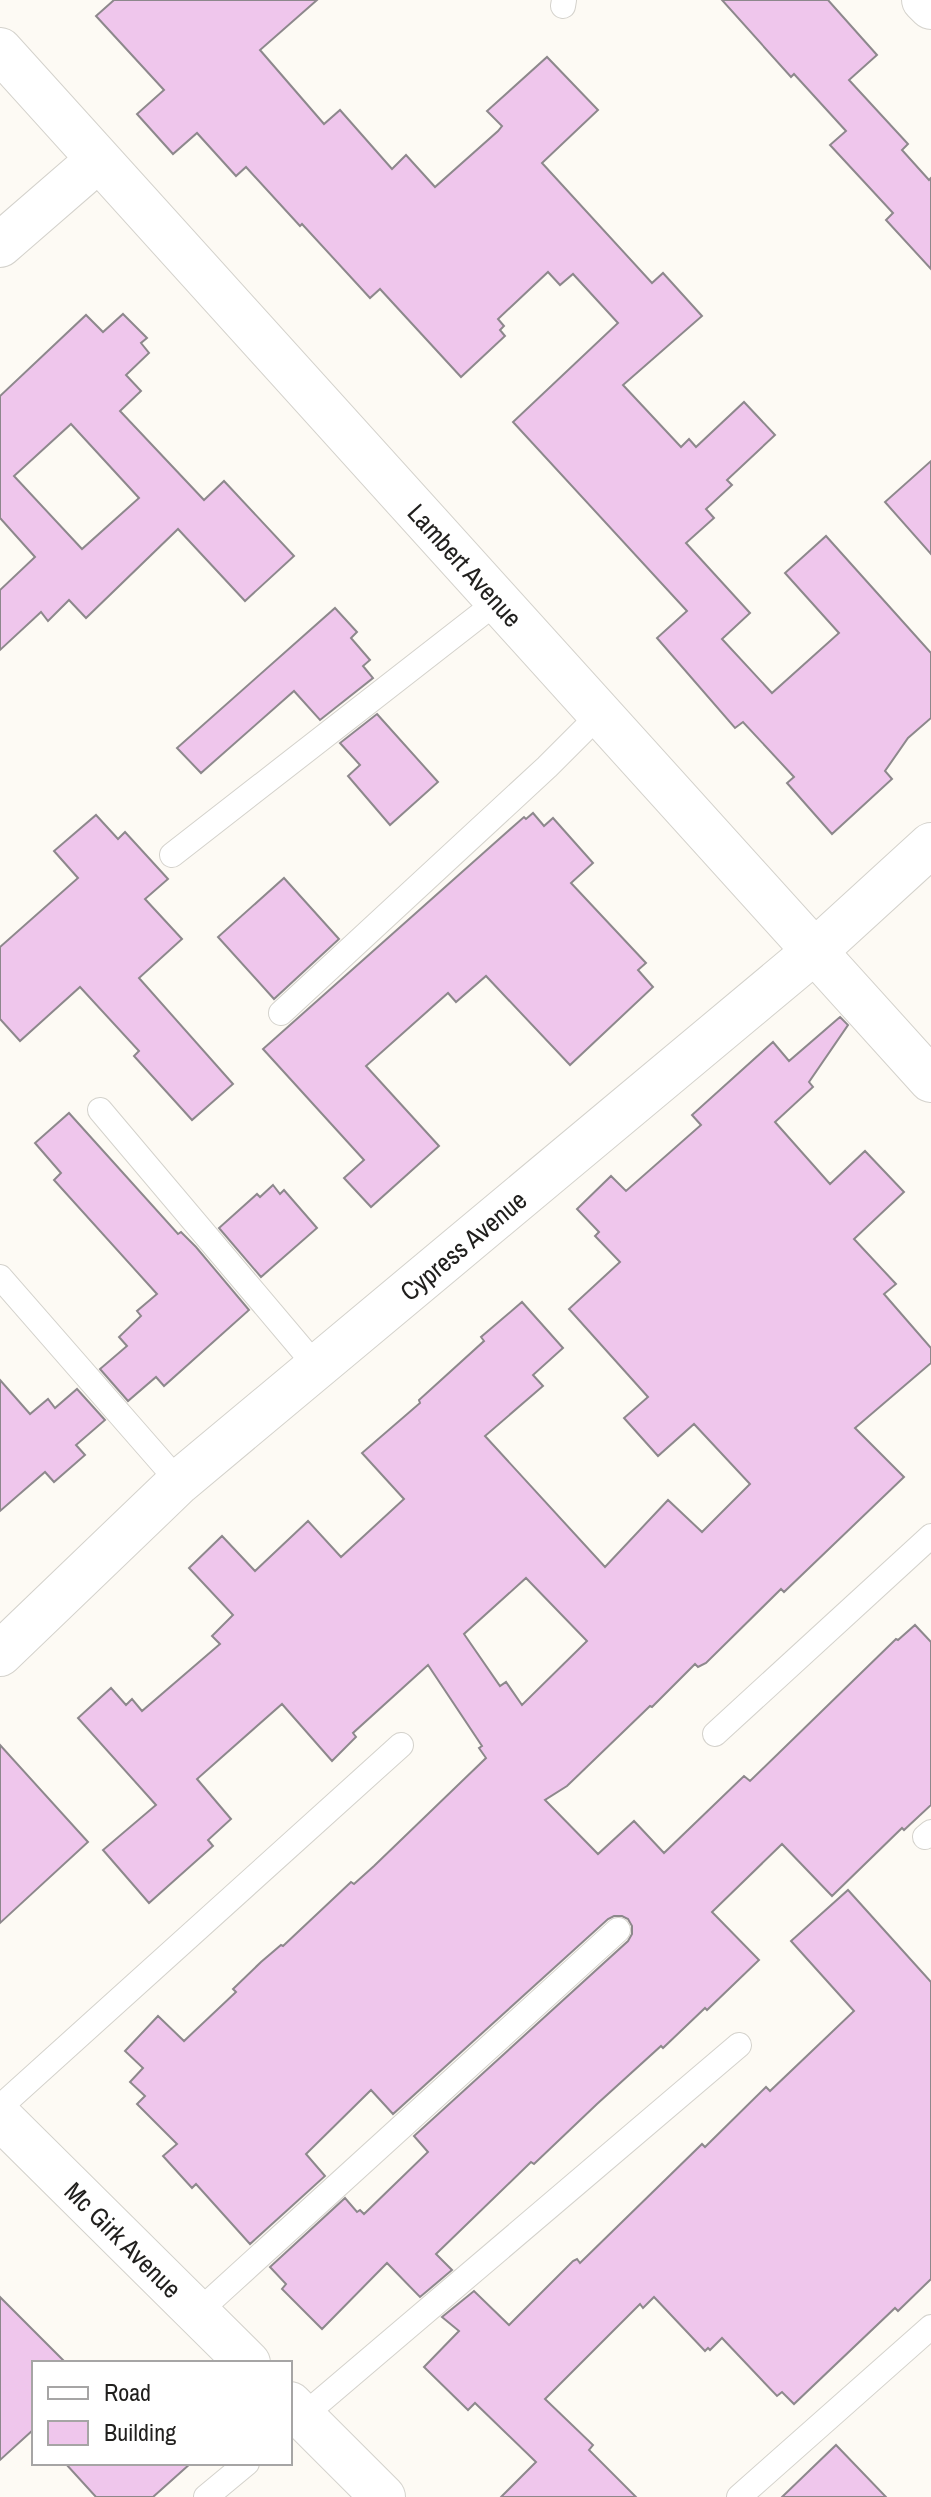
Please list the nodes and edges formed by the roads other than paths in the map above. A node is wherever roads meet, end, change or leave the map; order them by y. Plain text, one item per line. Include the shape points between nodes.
1 (924, 0) edge
2 (931, 7) edge
3 (0, 50) edge
4 (98, 160) junction
5 (0, 245) edge
6 (498, 601) junction
7 (600, 714) junction
8 (931, 845) edge
9 (172, 855) dead end
10 (815, 951) junction
11 (281, 1013) dead end
12 (931, 1080) edge
13 (100, 1110) dead end
14 (0, 1277) edge
15 (317, 1367) junction
16 (179, 1482) junction
17 (931, 1536) edge
18 (0, 1654) edge
19 (715, 1734) dead end
20 (401, 1745) dead end
21 (618, 1930) dead end
22 (739, 2045) dead end
23 (0, 2107) edge
24 (0, 2117) edge
25 (197, 2313) junction
26 (931, 2327) edge
27 (246, 2361) edge
28 (294, 2416) edge
29 (245, 2465) edge
30 (206, 2497) edge
31 (383, 2497) edge
32 (739, 2497) edge

1 - 2 street
3 - 4 street, Lambert Avenue
4 - 5 street
4 - 6 street, Lambert Avenue
6 - 7 street, Lambert Avenue
6 - 9 lane
7 - 10 street, Lambert Avenue
7 - 11 lane
8 - 10 street, Cypress Avenue
10 - 12 street, Lambert Avenue
10 - 15 street, Cypress Avenue
13 - 15 lane
14 - 16 lane
15 - 16 street, Cypress Avenue
16 - 18 street, Cypress Avenue
17 - 19 lane
20 - 23 lane
21 - 25 lane
22 - 28 lane
24 - 25 street, Mc Girk Avenue
25 - 27 street, Mc Girk Avenue
26 - 32 lane
28 - 31 street
29 - 30 lane

